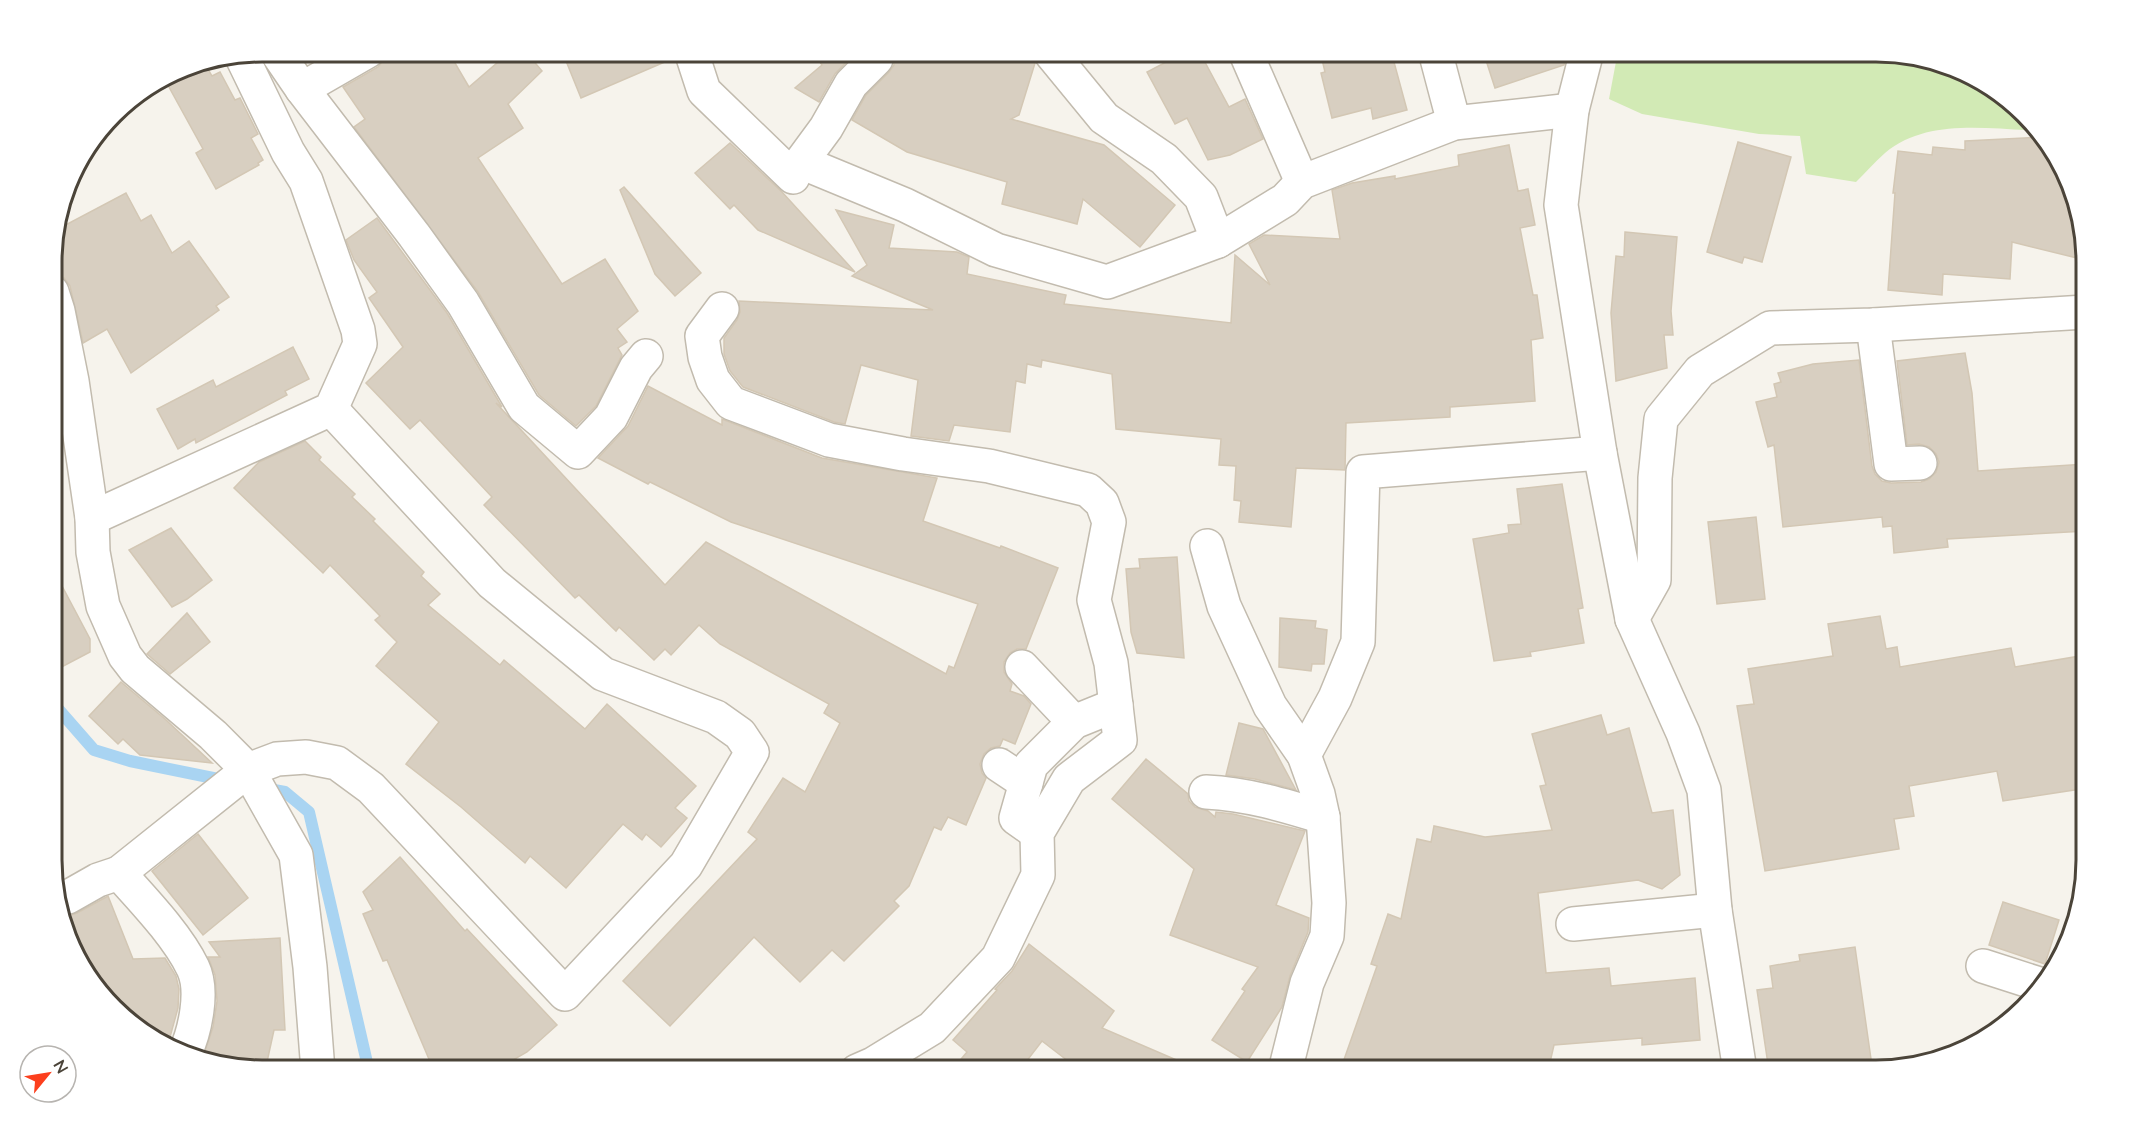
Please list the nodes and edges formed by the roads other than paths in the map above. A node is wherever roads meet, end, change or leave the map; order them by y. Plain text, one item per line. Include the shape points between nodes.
1 (245, 62) edge
2 (284, 62) edge
3 (349, 62) edge
4 (695, 62) edge
5 (873, 62) edge
6 (1058, 62) edge
7 (1250, 62) edge
8 (1438, 62) edge
9 (1584, 62) edge
10 (302, 89) junction
11 (1572, 110) junction
12 (1455, 123) junction
13 (797, 170) junction
14 (1302, 182) junction
15 (1218, 241) junction
16 (722, 309) dead end
17 (2076, 313) edge
18 (1873, 325) junction
19 (62, 331) edge
20 (646, 356) dead end
21 (331, 409) junction
22 (1600, 453) junction
23 (1920, 463) dead end
24 (92, 518) junction
25 (1207, 546) dead end
26 (1632, 619) junction
27 (1022, 667) dead end
28 (1116, 705) junction
29 (1074, 722) junction
30 (1304, 755) junction
31 (248, 770) junction
32 (1206, 792) dead end
33 (1323, 817) junction
34 (1037, 833) junction
35 (119, 873) junction
36 (65, 897) edge
37 (1715, 910) junction
38 (1573, 924) dead end
39 (1983, 966) dead end
40 (2034, 983) edge
41 (188, 1046) edge
42 (317, 1060) edge
43 (880, 1060) edge
44 (1288, 1060) edge
45 (1738, 1060) edge

1 - 21 street via 306,181 358,330 360,344
2 - 10 street
3 - 10 street
4 - 13 street via 704,91
5 - 13 street via 851,84
6 - 15 street via 1104,118 1164,159 1201,197
7 - 14 street
8 - 12 street
9 - 11 street
10 - 20 street via 463,303 524,408 578,452 611,417
11 - 12 street
11 - 22 street via 1561,205
12 - 14 street
13 - 15 street via 905,204 996,250 1107,282
14 - 15 street via 1285,200
16 - 28 street via 702,336 713,380 731,404 829,440 989,466 1088,490 1102,502 1109,522 1094,600 1111,663
17 - 18 street
18 - 23 street via 1891,464
18 - 26 street via 1770,328 1700,371 1661,419 1655,478 1654,580
19 - 24 street
21 - 24 street
21 - 31 street via 492,583 584,659 603,674 716,717 740,734 752,752 686,865 565,994 371,788 337,764 306,757 276,759
22 - 26 street
22 - 30 street via 1363,472 1358,642 1335,698
24 - 31 street via 93,552 103,606 125,656
25 - 30 street via 1224,606 1270,706
26 - 37 street via 1704,790
27 - 29 street
28 - 29 street
28 - 34 street via 1120,740 1069,779
29 - 34 street via 1030,765 1013,774 1016,818
30 - 33 street
31 - 35 street
31 - 42 street via 296,855
32 - 33 street via 1234,793
33 - 44 street via 1329,903 1327,936 1306,983
34 - 43 street via 1038,875 998,957 932,1028
35 - 36 street
35 - 41 street via 163,923 194,969 199,1003
37 - 38 street
37 - 45 street
39 - 40 street

